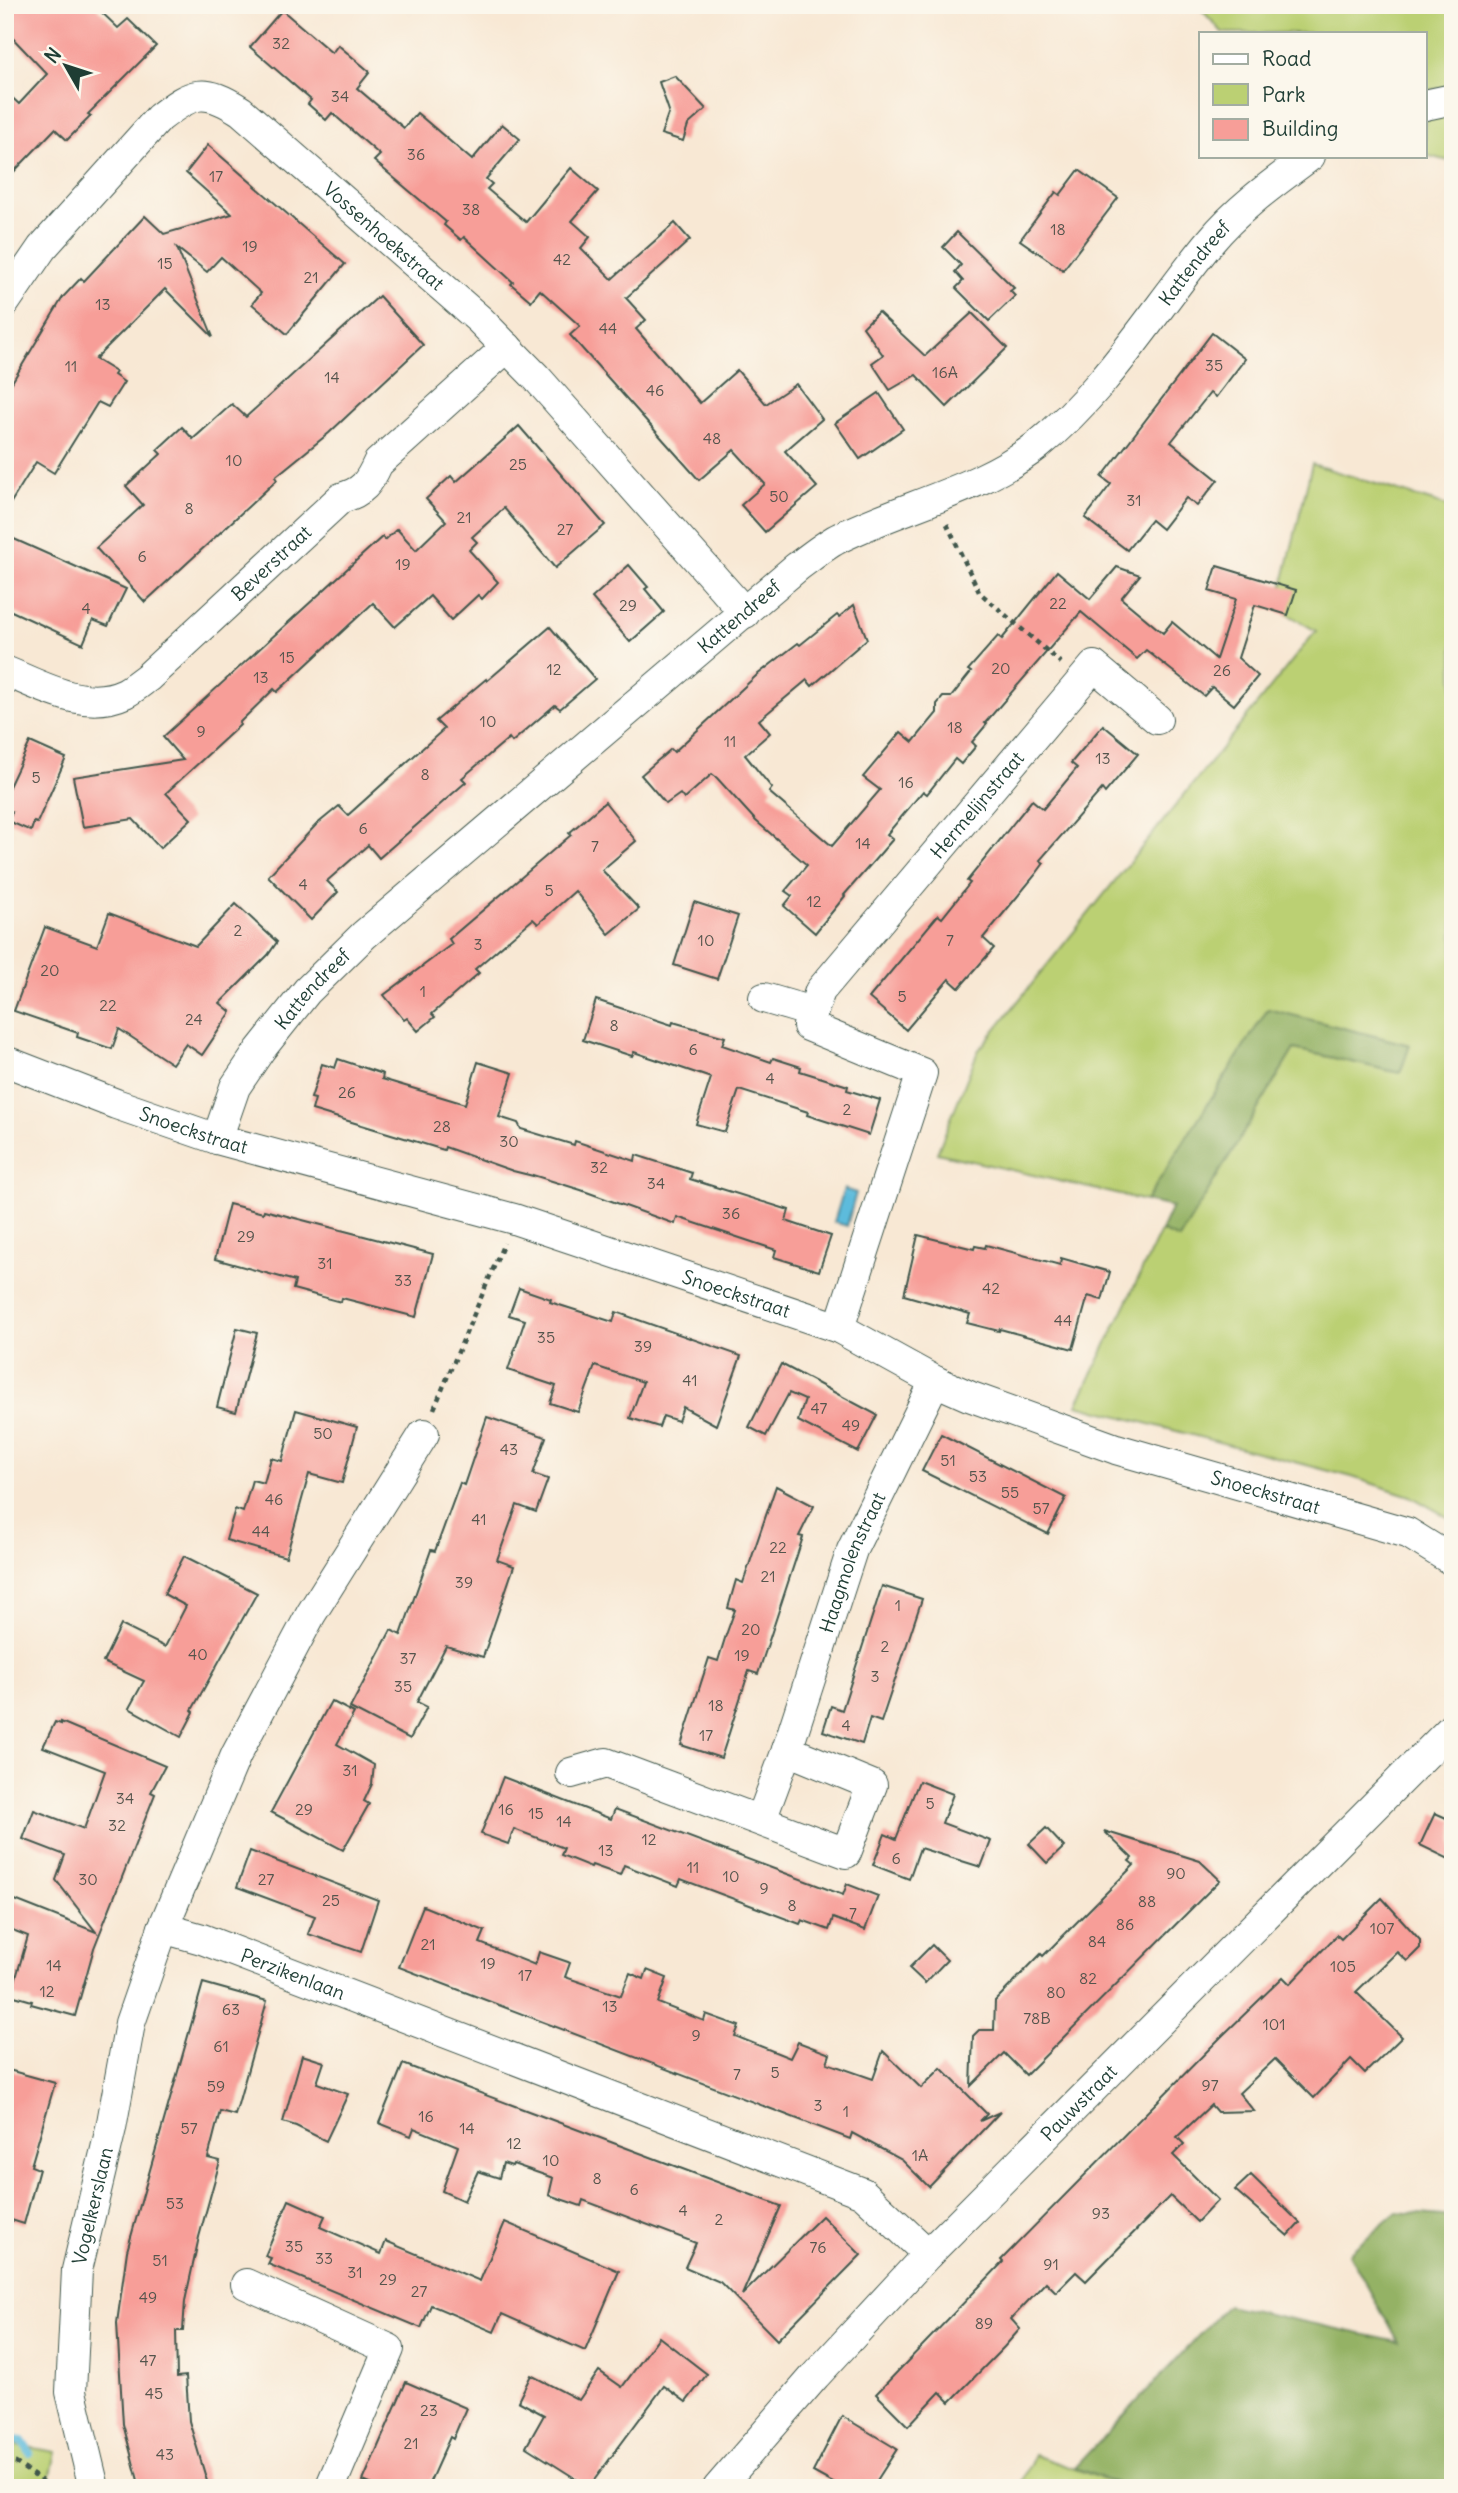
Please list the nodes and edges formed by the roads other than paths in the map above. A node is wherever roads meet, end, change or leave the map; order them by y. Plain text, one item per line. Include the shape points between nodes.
1 (1453, 99) edge
2 (1426, 105) edge
3 (1307, 158) edge
4 (5, 302) edge
5 (507, 347) junction
6 (745, 613) junction
7 (5, 671) edge
8 (1157, 719) dead end
9 (764, 998) dead end
10 (813, 1012) junction
11 (5, 1061) edge
12 (217, 1139) junction
13 (839, 1328) junction
14 (935, 1381) junction
15 (424, 1434) road end
16 (1453, 1562) edge
17 (1453, 1727) edge
18 (787, 1750) junction
19 (571, 1773) dead end
20 (761, 1820) junction
21 (163, 1928) junction
22 (928, 2254) junction
23 (246, 2284) dead end
24 (94, 2488) edge
25 (330, 2488) edge
26 (718, 2488) edge

1 - 2 street
3 - 6 street, Kattendreef via 1252,200 1211,241 1086,400 1037,445 959,489 839,538 797,567
4 - 5 street, Vossenhoekstraat via 42,248 159,118 181,101 202,94 241,111
5 - 6 street, Vossenhoekstraat
5 - 7 street, Beverstraat via 378,463 357,493 341,498 125,694 95,701 66,696
6 - 12 street, Kattendreef via 364,935 307,991 235,1087
8 - 10 street, Hermelijnstraat via 1094,666 820,991
9 - 10 street
10 - 13 street via 808,1026 922,1073
11 - 12 street, Snoeckstraat
12 - 13 street, Snoeckstraat via 514,1219
13 - 14 street, Snoeckstraat
14 - 16 street, Snoeckstraat via 1116,1449 1408,1533
14 - 18 street, Haagmolenstraat via 852,1550
15 - 21 street via 311,1614 236,1755
17 - 22 street, Pauwstraat
18 - 20 street, Haagmolenstraat
18 - 20 street via 872,1785 846,1853
19 - 20 street via 606,1763
21 - 22 street, Perzikenlaan via 202,1939 863,2193
21 - 24 street, Vogelkerslaan via 130,2023 77,2270 71,2392
22 - 26 street, Pauwstraat
23 - 25 street via 389,2349

